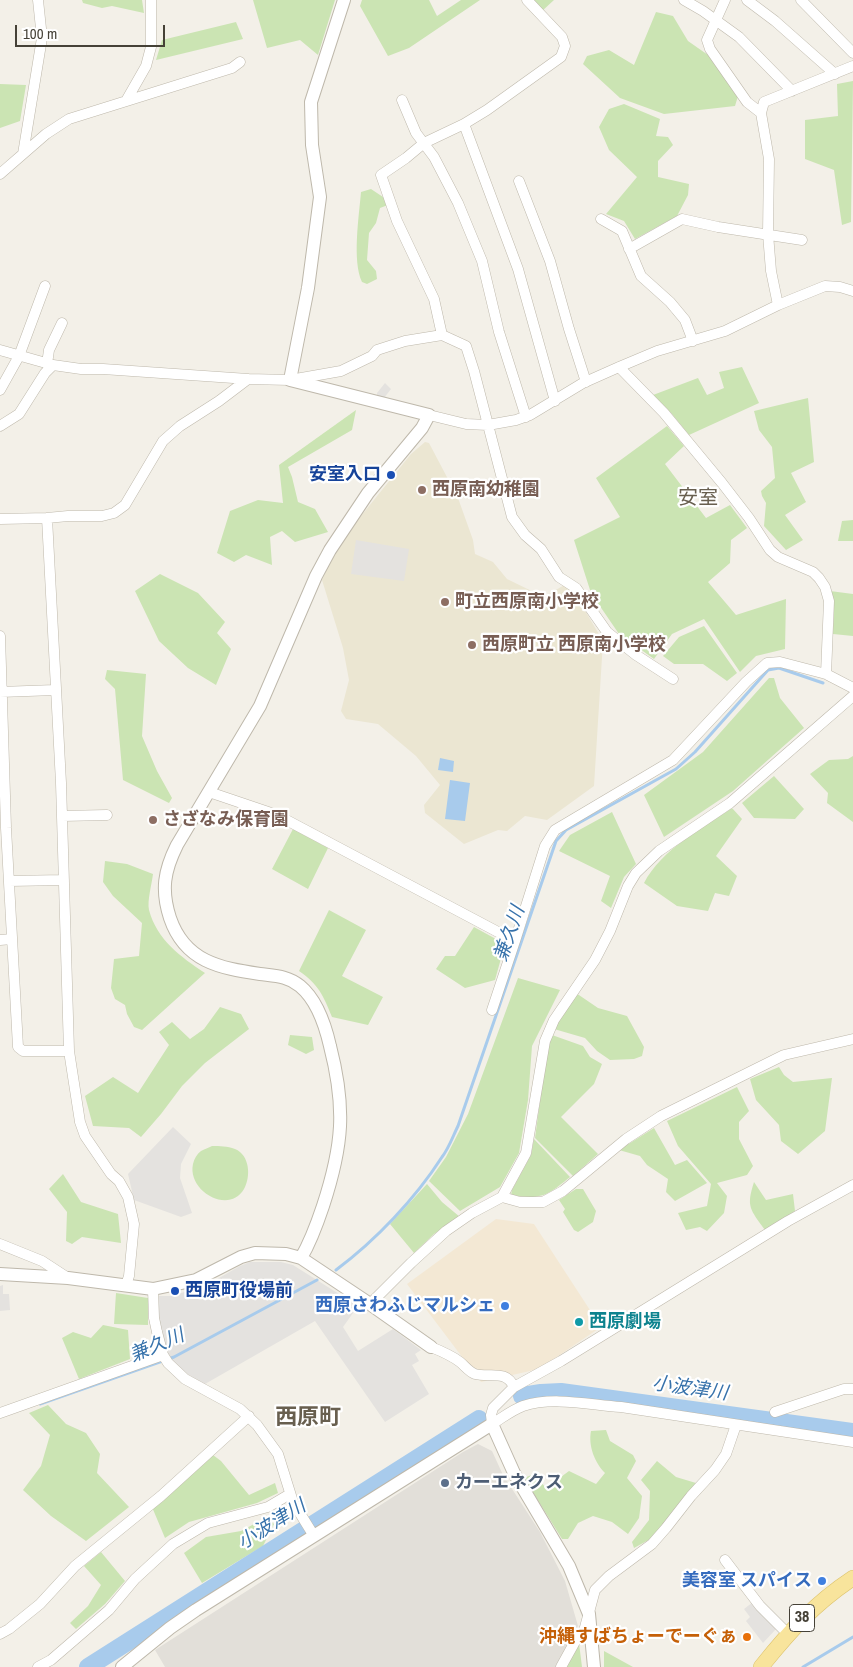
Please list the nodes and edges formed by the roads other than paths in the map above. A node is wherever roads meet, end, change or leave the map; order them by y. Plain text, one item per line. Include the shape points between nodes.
1 (38, 0) edge
2 (151, 0) edge
3 (344, 0) edge
4 (527, 0) edge
5 (684, 0) edge
6 (725, 0) edge
7 (748, 0) edge
8 (801, 0) edge
9 (716, 21) junction
10 (853, 53) edge
11 (240, 62) dead end
12 (853, 66) edge
13 (835, 74) junction
14 (792, 91) junction
15 (402, 100) dead end
16 (126, 101) junction
17 (762, 113) junction
18 (464, 124) junction
19 (424, 143) junction
20 (23, 154) junction
21 (0, 174) edge
22 (520, 181) dead end
23 (600, 219) dead end
24 (768, 234) junction
25 (802, 240) dead end
26 (629, 249) junction
27 (45, 286) dead end
28 (853, 290) edge
29 (778, 305) junction
30 (62, 323) dead end
31 (442, 334) junction
32 (692, 341) junction
33 (0, 350) edge
34 (19, 356) junction
35 (50, 365) junction
36 (619, 367) junction
37 (248, 379) junction
38 (290, 380) junction
39 (586, 382) junction
40 (0, 390) edge
41 (555, 400) junction
42 (428, 416) junction
43 (526, 417) junction
44 (488, 425) junction
45 (0, 426) edge
46 (47, 518) junction
47 (0, 519) edge
48 (0, 636) edge
49 (826, 674) junction
50 (673, 679) dead end
51 (853, 688) edge
52 (55, 690) junction
53 (1, 692) edge
54 (853, 696) edge
55 (2, 775) edge
56 (209, 792) junction
57 (107, 815) dead end
58 (62, 816) junction
59 (3, 828) edge
60 (64, 880) junction
61 (9, 882) junction
62 (12, 939) junction
63 (0, 940) edge
64 (515, 941) junction
65 (492, 1010) dead end
66 (853, 1039) edge
67 (69, 1051) junction
68 (853, 1185) edge
69 (502, 1197) junction
70 (0, 1244) edge
71 (301, 1258) junction
72 (0, 1274) edge
73 (68, 1278) junction
74 (126, 1285) junction
75 (154, 1289) junction
76 (370, 1304) junction
77 (431, 1347) joint
78 (165, 1358) junction
79 (529, 1380) junction
80 (540, 1384) dead end
81 (514, 1388) junction
82 (853, 1390) edge
83 (0, 1412) edge
84 (775, 1412) dead end
85 (249, 1416) junction
86 (492, 1424) junction
87 (736, 1425) junction
88 (853, 1442) edge
89 (292, 1498) junction
90 (312, 1534) junction
91 (725, 1560) dead end
92 (853, 1578) edge
93 (589, 1614) junction
94 (0, 1634) edge
95 (788, 1634) junction
96 (38, 1667) edge
97 (122, 1667) edge
98 (561, 1667) edge
99 (594, 1667) edge
100 (761, 1667) edge

1 - 20 street via 42,38
2 - 16 street via 151,48 146,66
3 - 38 street via 311,102 312,145 320,197 308,288
4 - 18 street via 562,37 565,46 561,56
5 - 9 street
6 - 9 street
7 - 13 street
8 - 10 street
9 - 14 street via 739,37
9 - 17 street via 707,40 710,49 747,102
11 - 16 street via 232,68
12 - 13 street
13 - 14 street
14 - 17 street via 764,102
15 - 19 street via 416,133
16 - 20 street via 69,119
17 - 24 street via 769,159
18 - 19 street
18 - 41 street via 518,269
19 - 31 street via 381,175 434,299
19 - 43 street via 458,203 482,261 499,332
20 - 21 street
22 - 39 street via 550,260
23 - 26 street via 622,231
24 - 25 street
24 - 26 street via 682,219
24 - 29 street
26 - 32 street via 641,276 685,320
27 - 34 street
28 - 29 street via 825,286
29 - 32 street via 725,331
30 - 35 street via 49,350
31 - 38 street via 377,350 372,356 340,371
31 - 44 street via 466,346
32 - 36 street
33 - 34 street
34 - 35 street
34 - 40 street
35 - 37 street
35 - 45 street via 19,414
36 - 39 street
36 - 49 street via 664,413 722,483 770,550 819,578 829,601
37 - 38 street
37 - 46 street via 176,429 164,441 125,506 102,516
38 - 42 street
39 - 41 street
41 - 43 street
42 - 44 street
42 - 56 street via 422,428 368,493 330,550 260,706
43 - 44 street
44 - 50 street via 512,517 525,535 541,549 559,578 576,588 607,632
46 - 47 street
46 - 52 street
48 - 53 street
49 - 51 street
49 - 64 street via 780,662 767,663 673,760 555,830 545,846
52 - 53 street
52 - 58 street
53 - 55 street
54 - 69 street via 730,803 658,851 636,873 595,960 554,1020 546,1041 526,1153
55 - 59 street
56 - 64 street via 277,815
56 - 71 street via 169,862 165,893 174,928 198,957 208,962 225,968 283,977 307,993 324,1026 337,1074 341,1120 337,1158 314,1231
57 - 58 street
58 - 60 street
59 - 61 street
60 - 61 street
60 - 67 street
61 - 62 street
62 - 63 street
62 - 67 street via 18,1047 23,1051
64 - 65 street
66 - 69 street via 784,1055 661,1116 626,1139 563,1192 543,1202 520,1202
67 - 74 street via 85,1136 128,1197 134,1224
68 - 79 street via 788,1221
69 - 76 street via 446,1231
70 - 73 street via 42,1261
71 - 75 street via 255,1253 196,1280
71 - 76 street
72 - 73 street
73 - 74 street
74 - 75 street
75 - 78 street via 154,1318
76 - 77 street
77 - 81 street via 452,1357 471,1372 498,1374 508,1379
78 - 83 street
78 - 85 street via 184,1379
79 - 80 street
79 - 81 street
81 - 86 street via 493,1408
82 - 84 street via 844,1389
85 - 89 street via 278,1454
85 - 94 street via 75,1566 40,1604
86 - 87 street via 521,1407 549,1402 621,1407
86 - 90 street
86 - 93 street via 514,1473 569,1566
87 - 88 street
87 - 93 street via 726,1454 715,1470 658,1538 608,1576 595,1590
89 - 90 street
89 - 96 street via 208,1523 172,1544 135,1579 109,1610 56,1656
90 - 97 street via 170,1628
91 - 95 street via 760,1606
92 - 95 main road, 38 via 822,1600
93 - 98 street via 584,1631
93 - 99 street
95 - 100 main road, 38

